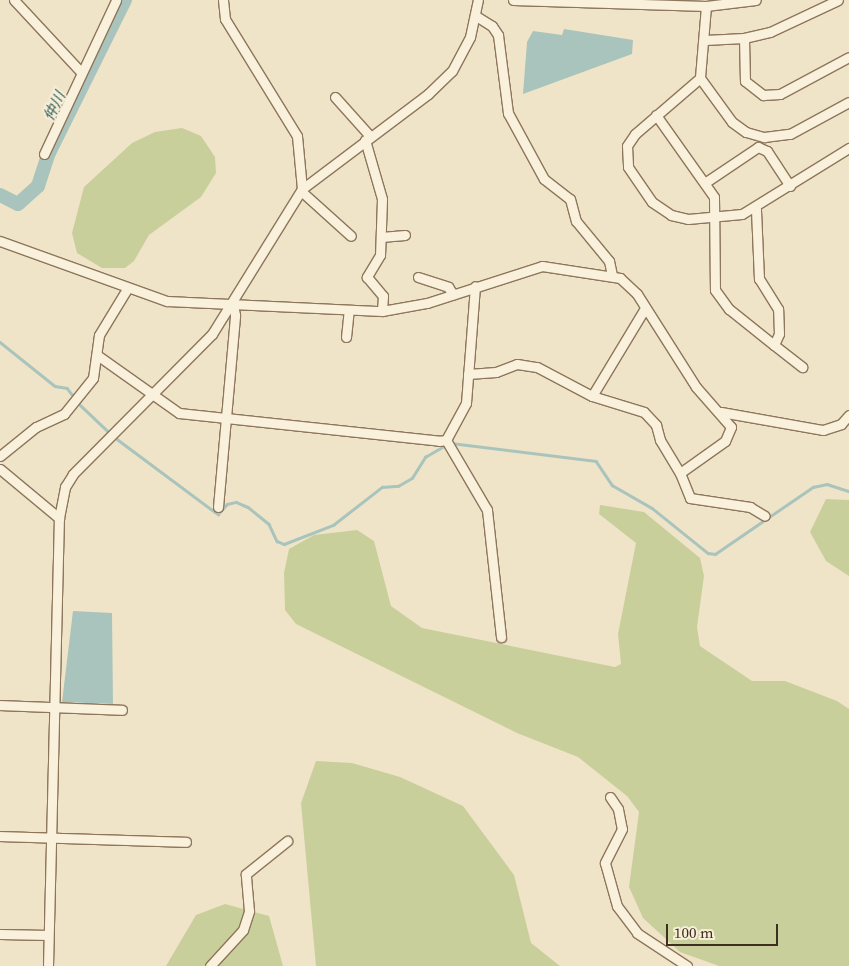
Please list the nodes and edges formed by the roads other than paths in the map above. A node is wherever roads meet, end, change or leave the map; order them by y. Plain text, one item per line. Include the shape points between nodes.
1 (14, 0) edge
2 (116, 0) edge
3 (223, 0) edge
4 (478, 0) edge
5 (513, 0) edge
6 (756, 0) edge
7 (838, 0) edge
8 (706, 6) junction
9 (476, 16) junction
10 (744, 38) junction
11 (705, 40) junction
12 (849, 57) edge
13 (81, 72) junction
14 (700, 78) junction
15 (335, 97) dead end
16 (849, 102) edge
17 (656, 115) junction
18 (368, 138) junction
19 (849, 148) edge
20 (44, 154) dead end
21 (706, 182) junction
22 (790, 186) junction
23 (302, 190) junction
24 (756, 209) junction
25 (714, 219) junction
26 (351, 236) dead end
27 (405, 236) dead end
28 (381, 237) junction
29 (0, 241) edge
30 (612, 275) junction
31 (418, 277) dead end
32 (475, 286) junction
33 (127, 289) junction
34 (453, 294) junction
35 (234, 303) junction
36 (645, 308) junction
37 (349, 310) junction
38 (382, 311) junction
39 (346, 338) dead end
40 (774, 345) junction
41 (97, 355) junction
42 (802, 367) dead end
43 (468, 374) junction
44 (153, 394) junction
45 (592, 396) junction
46 (722, 412) junction
47 (849, 415) edge
48 (227, 418) junction
49 (446, 440) junction
50 (0, 456) edge
51 (0, 469) edge
52 (680, 473) junction
53 (218, 507) dead end
54 (765, 516) dead end
55 (59, 518) junction
56 (501, 637) dead end
57 (0, 705) edge
58 (54, 708) junction
59 (122, 710) dead end
60 (610, 797) dead end
61 (0, 836) edge
62 (51, 838) junction
63 (286, 841) dead end
64 (186, 842) dead end
65 (0, 934) edge
66 (48, 935) junction
67 (48, 966) edge
68 (210, 966) edge
69 (687, 966) edge

1 - 13 street
2 - 13 street
3 - 23 street via 225,19 297,136
4 - 9 street
5 - 8 street
6 - 8 street
7 - 10 street via 791,24
8 - 11 street
9 - 18 street via 462,56 452,71 428,94
9 - 30 street via 492,26 498,35 508,113 544,179 570,199 576,221 609,261
10 - 11 street
10 - 12 street via 745,81 763,95 780,94
11 - 14 street
13 - 20 street
14 - 16 street via 732,122 746,132 764,137 790,134
14 - 17 street
15 - 18 street
17 - 21 street
17 - 25 street via 627,146 626,158 632,173 661,210 678,217
18 - 23 street
18 - 28 street via 382,199
19 - 22 street
21 - 22 street via 758,148 767,152
21 - 25 street via 714,197
22 - 24 street
23 - 26 street
23 - 35 street
24 - 25 street
24 - 40 street via 759,279 778,309 779,334
25 - 40 street via 715,290 729,309
27 - 28 street
28 - 38 street via 380,255 367,277 383,296
29 - 33 street
30 - 32 street via 542,266
30 - 36 street via 628,282
31 - 34 street via 448,287
32 - 34 street
32 - 43 street
33 - 35 street via 167,301
33 - 41 street via 99,336
34 - 38 street via 406,308
35 - 37 street
35 - 44 street via 203,345
35 - 48 street
36 - 45 street
36 - 46 street via 696,387
37 - 38 street
37 - 39 street
40 - 42 street
41 - 44 street
41 - 50 street via 93,378 64,414 36,427
43 - 45 street via 496,372 517,364 536,367
43 - 49 street via 464,409
44 - 48 street via 180,413
44 - 55 street via 69,480
45 - 52 street via 651,418
46 - 47 street via 823,430 841,424
46 - 52 street via 731,427 729,436
48 - 49 street
48 - 53 street
49 - 56 street via 487,510
51 - 55 street
52 - 54 street via 695,502 750,507
55 - 58 street
57 - 58 street
58 - 59 street
58 - 62 street
60 - 69 street via 618,809 622,829 605,863 617,906 637,933
61 - 62 street
62 - 64 street
62 - 66 street
63 - 68 street via 246,874 250,900 245,924
65 - 66 street
66 - 67 street

